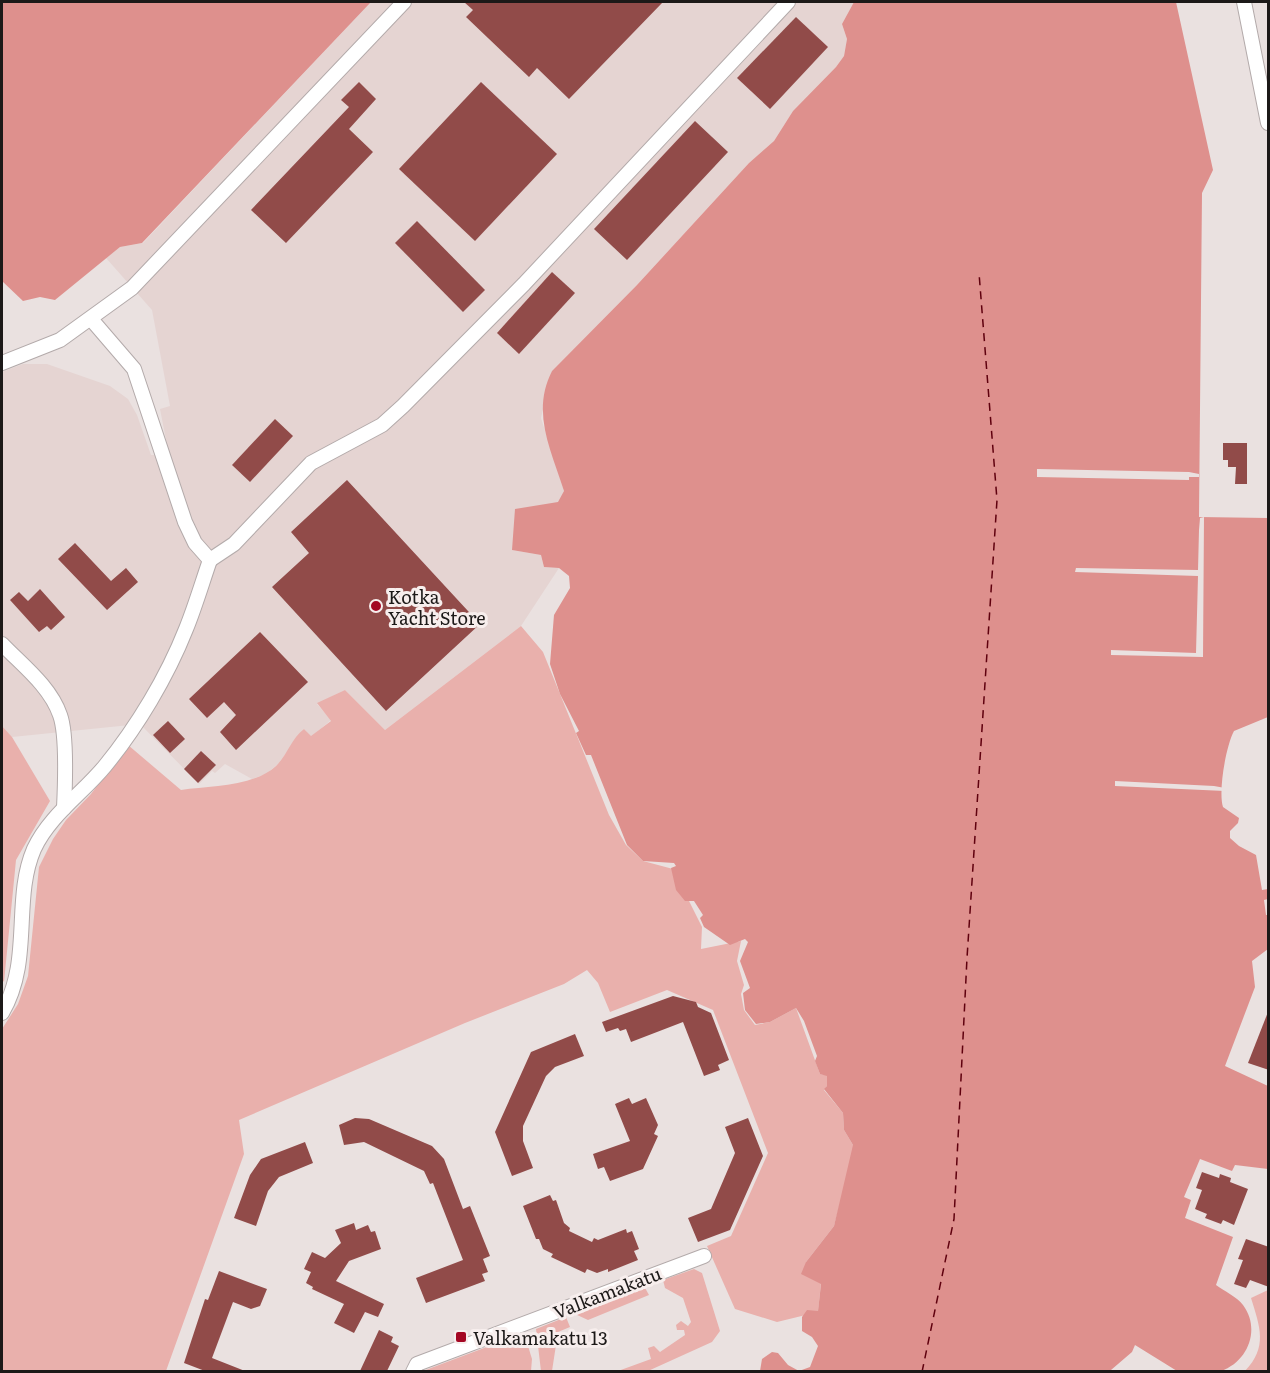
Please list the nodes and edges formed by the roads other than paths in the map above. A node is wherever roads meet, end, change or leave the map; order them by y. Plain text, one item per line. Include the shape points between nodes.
1 (404, 2) edge
2 (788, 2) edge
3 (1244, 2) edge
4 (1269, 123) edge
5 (91, 319) junction
6 (2, 363) edge
7 (210, 560) junction
8 (2, 644) edge
9 (64, 808) junction
10 (2, 1013) edge
11 (704, 1256) dead end
12 (413, 1371) edge

1 - 5 street via 163,259
2 - 7 street via 524,284 403,406 382,425 311,463 234,544
3 - 4 street
5 - 6 street via 60,340
5 - 7 street via 134,369 185,522 195,543
7 - 9 street via 186,630 159,684 105,767
8 - 9 street via 40,682 61,716 66,776
9 - 10 street via 39,840 27,874 19,970
11 - 12 street, Valkamakatu via 417,1364

